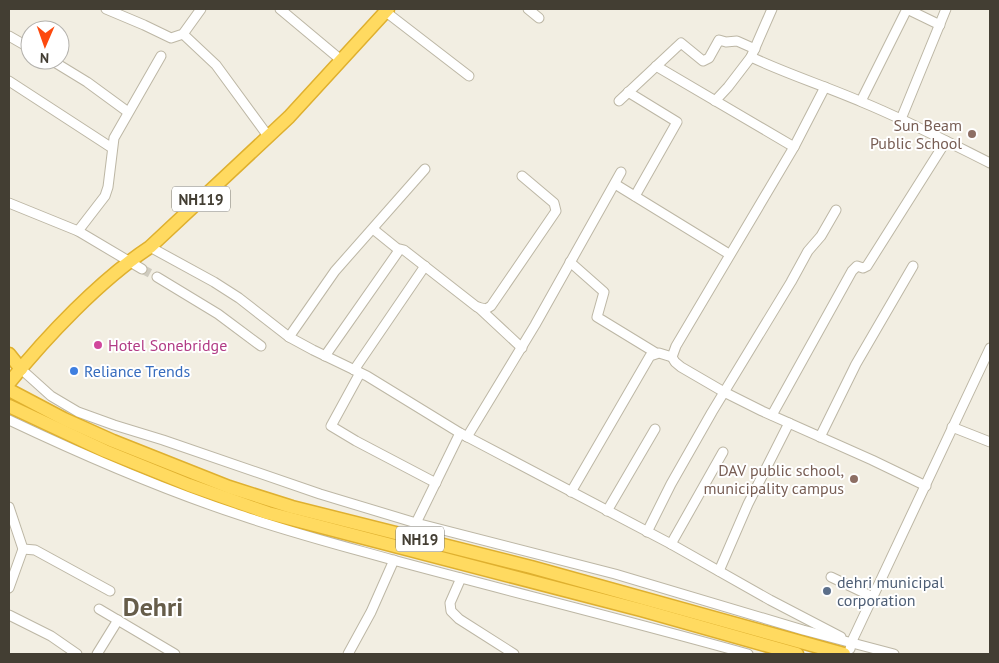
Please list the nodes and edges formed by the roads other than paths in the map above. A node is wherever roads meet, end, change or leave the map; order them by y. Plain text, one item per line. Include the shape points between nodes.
1 (106, 9) edge
2 (201, 9) edge
3 (280, 9) edge
4 (528, 9) edge
5 (772, 9) edge
6 (907, 9) edge
7 (946, 9) edge
8 (387, 10) edge
9 (539, 18) dead end
10 (940, 25) junction
11 (183, 34) junction
12 (9, 36) edge
13 (20, 42) edge
14 (753, 53) junction
15 (161, 56) dead end
16 (341, 60) junction
17 (656, 66) junction
18 (67, 70) edge
19 (469, 76) dead end
20 (9, 82) edge
21 (825, 87) junction
22 (628, 92) junction
23 (619, 101) dead end
24 (715, 101) junction
25 (861, 101) junction
26 (128, 112) junction
27 (901, 119) junction
28 (268, 136) junction
29 (946, 141) junction
30 (794, 147) junction
31 (112, 148) junction
32 (990, 163) edge
33 (424, 169) dead end
34 (621, 172) dead end
35 (522, 176) dead end
36 (615, 184) junction
37 (635, 196) junction
38 (9, 202) edge
39 (836, 210) dead end
40 (373, 229) junction
41 (78, 231) junction
42 (150, 248) junction
43 (399, 250) junction
44 (729, 254) junction
45 (130, 261) junction
46 (570, 262) junction
47 (425, 266) junction
48 (913, 266) dead end
49 (142, 269) tunnel mouth
50 (157, 277) tunnel mouth
51 (478, 307) junction
52 (289, 337) junction
53 (261, 346) dead end
54 (522, 348) junction
55 (990, 348) edge
56 (656, 353) junction
57 (9, 354) edge
58 (325, 356) junction
59 (672, 358) junction
60 (21, 369) junction
61 (357, 372) junction
62 (9, 384) edge
63 (9, 390) edge
64 (724, 392) junction
65 (10, 411) edge
66 (772, 415) junction
67 (789, 423) junction
68 (952, 427) junction
69 (655, 429) dead end
70 (463, 435) junction
71 (820, 437) junction
72 (990, 442) edge
73 (723, 452) dead end
74 (436, 483) junction
75 (926, 486) junction
76 (570, 492) junction
77 (9, 507) edge
78 (607, 511) junction
79 (416, 523) junction
80 (648, 532) junction
81 (671, 544) junction
82 (23, 549) junction
83 (394, 560) junction
84 (719, 571) junction
85 (831, 577) dead end
86 (461, 578) junction
87 (9, 588) edge
88 (110, 591) dead end
89 (873, 597) junction
90 (99, 609) dead end
91 (9, 615) edge
92 (118, 620) junction
93 (851, 643) junction
94 (712, 644) junction
95 (77, 654) edge
96 (98, 654) edge
97 (175, 654) edge
98 (348, 654) edge
99 (514, 654) edge
100 (708, 654) edge
101 (748, 654) edge
102 (798, 654) edge
103 (844, 654) edge
104 (849, 654) edge
105 (894, 654) edge

1 - 11 street via 170,38
2 - 11 street
3 - 16 street
4 - 9 street
5 - 14 street
6 - 10 street
6 - 25 street
7 - 10 street
8 - 16 highway, NH119
8 - 19 street
10 - 27 street
11 - 28 street via 216,65
12 - 13 street
14 - 17 street via 737,41 719,40 709,58 703,61 680,43
14 - 21 street via 778,70
14 - 24 street
15 - 26 street
16 - 28 highway, NH119
17 - 22 street
17 - 24 street
18 - 26 street
20 - 31 street
21 - 25 street
21 - 30 street
22 - 23 street
22 - 37 street via 677,122
24 - 30 street
25 - 27 street
26 - 31 street
27 - 29 street
28 - 42 highway, NH119
29 - 32 street
29 - 66 street via 867,266 858,266 852,271
30 - 44 street
31 - 41 street via 108,187
33 - 40 street
34 - 36 street
35 - 51 street via 554,203 556,211 495,302 486,309
36 - 37 street
36 - 46 street
37 - 44 street
38 - 41 street
39 - 64 street
40 - 43 street
40 - 52 street via 335,271
41 - 45 street
42 - 45 highway, NH119
42 - 52 street via 214,282
43 - 47 street via 404,250
43 - 58 street
44 - 59 street
45 - 49 street
45 - 60 highway, NH119 via 84,303
46 - 54 street
46 - 56 street via 604,292 597,317
47 - 51 street
47 - 61 street
48 - 71 street via 856,364
50 - 53 street via 218,314
51 - 54 street
52 - 58 street
54 - 70 street
55 - 68 street
56 - 59 street
56 - 76 street via 650,356
57 - 60 highway
58 - 61 street
59 - 64 street via 680,367
60 - 62 highway, NH119
60 - 79 street via 61,403 95,419
61 - 70 street
61 - 74 street via 331,426
63 - 103 highway, NH19 via 113,441 229,487
64 - 66 street
64 - 80 street via 684,460
65 - 83 street via 95,459 212,506
65 - 102 highway, NH19 via 189,485 268,512
66 - 67 street
67 - 71 street
67 - 84 street
68 - 72 street
68 - 75 street
69 - 78 street
70 - 74 street
70 - 76 street
71 - 75 street
73 - 81 street
74 - 79 street
75 - 89 street
76 - 78 street
77 - 82 street
78 - 80 street
79 - 93 street via 615,574
80 - 81 street
81 - 84 street
82 - 87 street
82 - 88 street via 35,550
83 - 86 street
83 - 98 street
84 - 93 street
85 - 89 street
86 - 94 street
86 - 99 street via 450,603 451,611
89 - 93 street
90 - 92 street
91 - 95 street via 51,636
92 - 96 street
92 - 97 street
93 - 104 street
93 - 105 street
94 - 100 street
94 - 101 street

